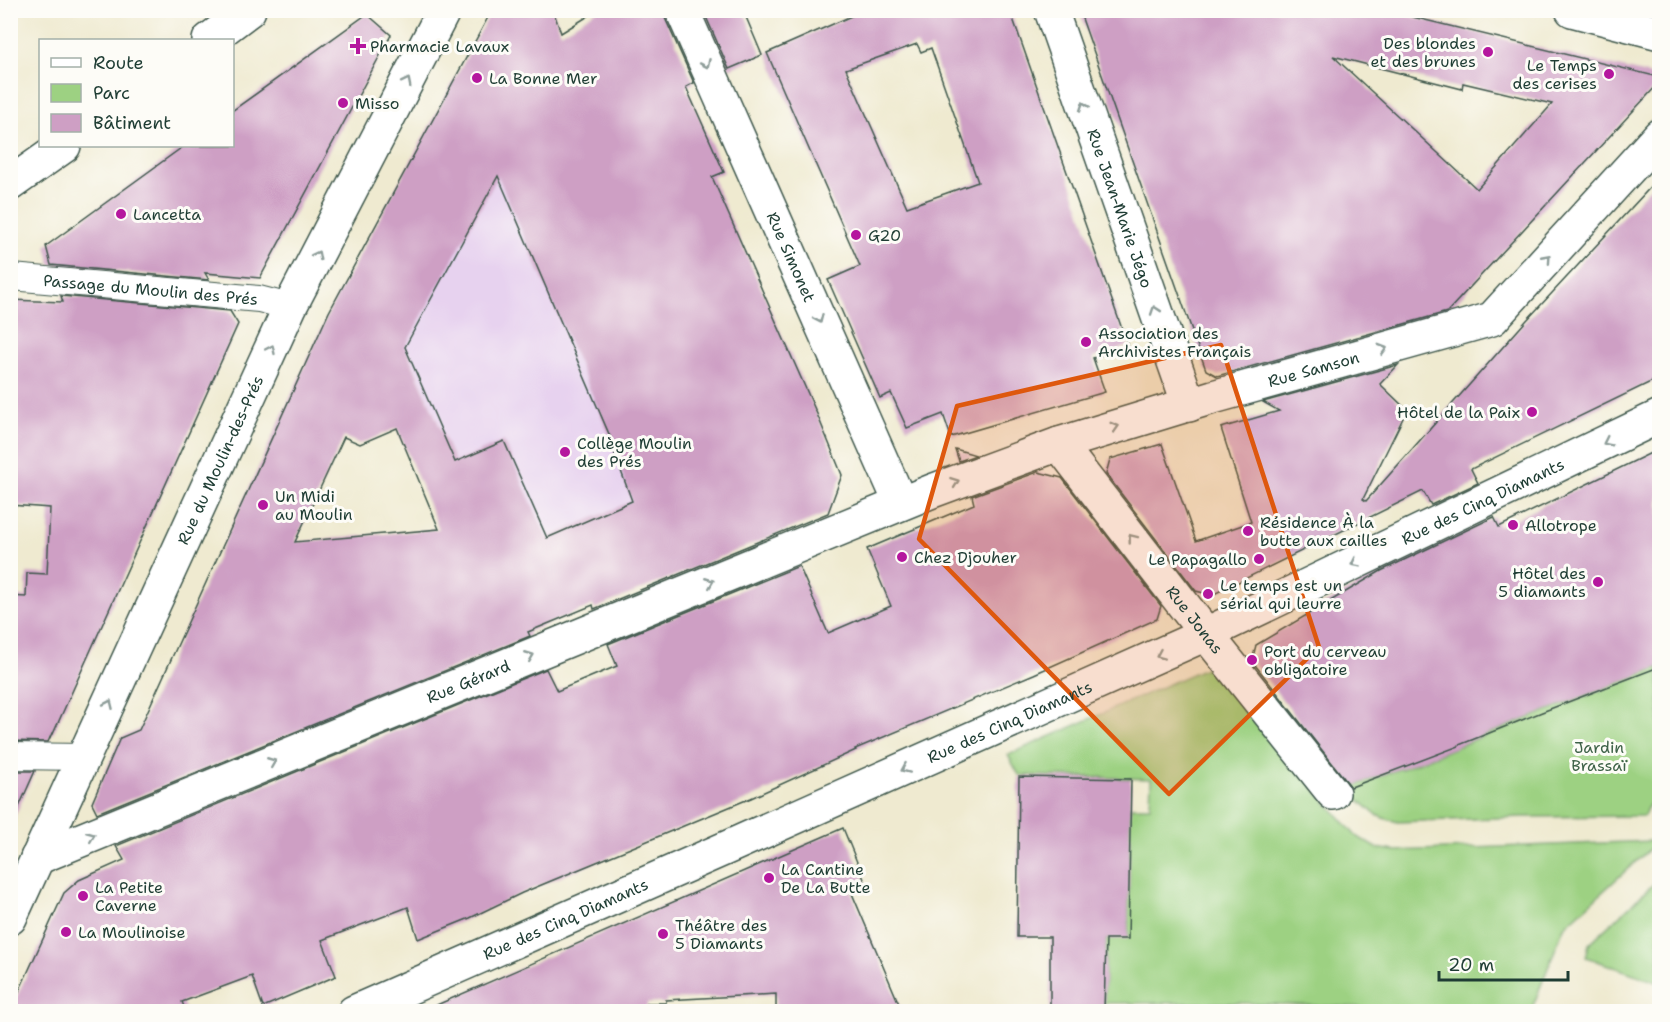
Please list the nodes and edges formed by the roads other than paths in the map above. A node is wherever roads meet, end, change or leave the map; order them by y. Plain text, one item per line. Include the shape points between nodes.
1 (249, 10) edge
2 (682, 10) edge
3 (1051, 10) edge
4 (1573, 11) edge
5 (438, 15) edge
6 (1659, 33) edge
7 (210, 39) edge
8 (1659, 135) edge
9 (63, 147) edge
10 (10, 184) edge
11 (10, 275) edge
12 (290, 307) junction
13 (1189, 405) junction
14 (1659, 416) edge
15 (1059, 444) junction
16 (900, 502) junction
17 (1206, 634) junction
18 (10, 756) edge
19 (85, 758) junction
20 (1334, 793) dead end
21 (37, 858) junction
22 (11, 916) edge
23 (354, 1011) edge

1 - 7 street
2 -> 16 street, Rue Simonet
13 -> 3 street, Rue Jean-Marie Jégo
4 - 6 street
12 -> 5 street, Rue du Moulin-des-Prés
13 -> 8 street, Rue Samson via 1492,319
9 - 10 street
11 - 12 street, Passage du Moulin des Prés via 259,299
19 -> 12 street, Rue du Moulin-des-Prés
15 -> 13 street, Rue Samson
14 -> 17 street, Rue des Cinq Diamants
16 -> 15 street, Rue Samson
17 -> 15 street, Rue Jonas
21 -> 16 street, Rue Gérard
17 - 20 street, Rue Jonas
17 -> 23 street, Rue des Cinq Diamants
18 - 19 street
19 - 21 street, Rue du Moulin-des-Prés
21 - 22 street, Rue du Moulin-des-Prés

